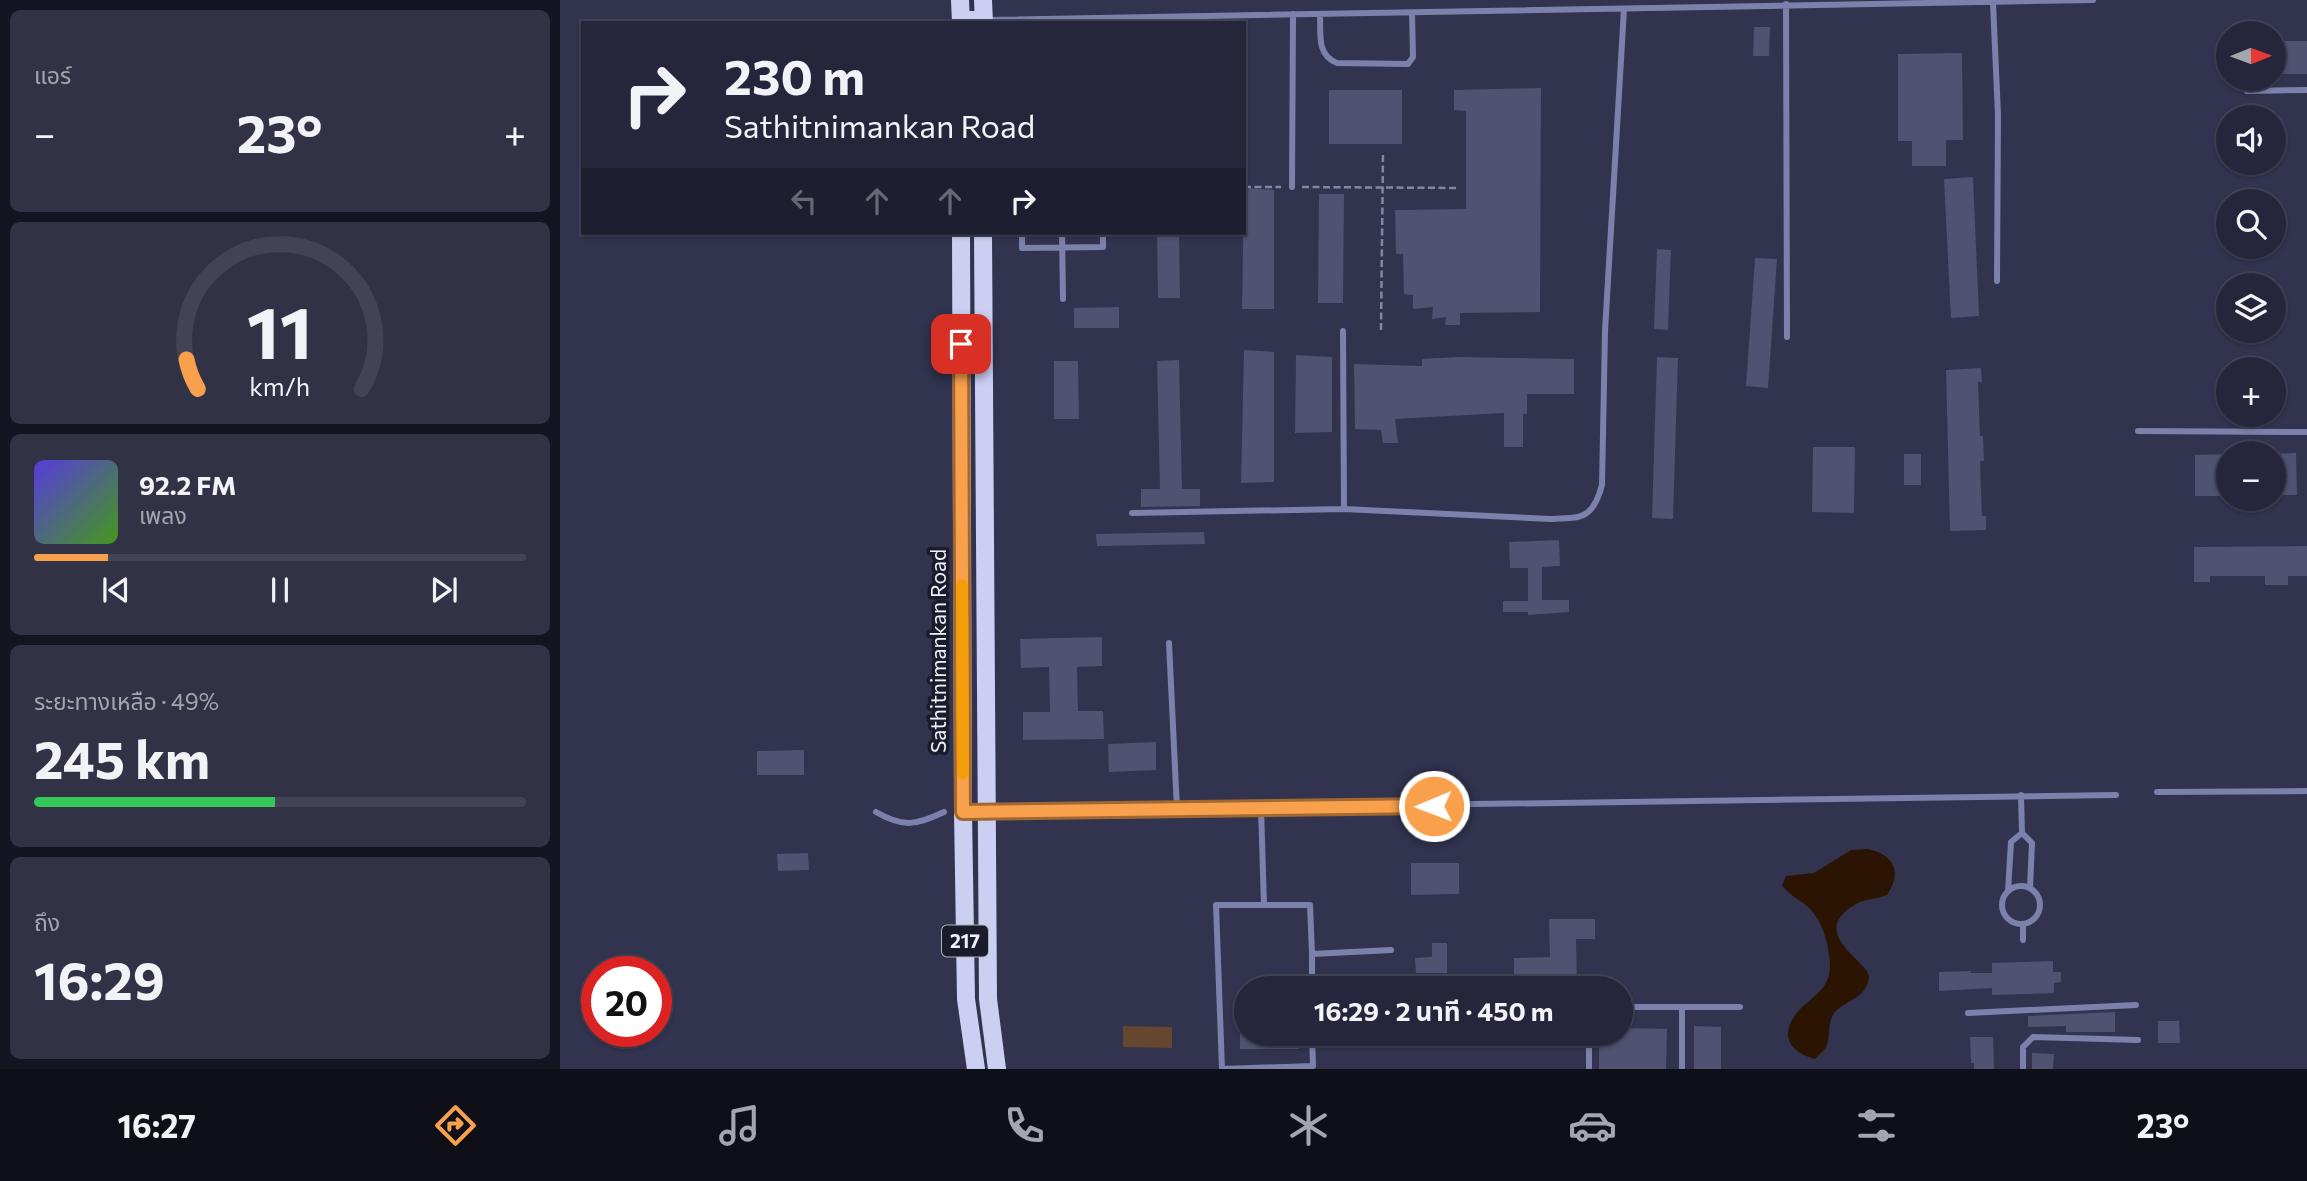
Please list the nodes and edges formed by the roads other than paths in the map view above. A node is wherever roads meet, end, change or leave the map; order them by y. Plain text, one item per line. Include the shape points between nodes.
1 (960, 0) edge
2 (983, 0) edge
3 (2093, 0) edge
4 (1993, 3) junction
5 (1786, 4) junction
6 (1625, 9) junction
7 (1293, 14) junction
8 (1320, 14) junction
9 (1412, 14) junction
10 (1061, 20) edge
11 (961, 21) edge
12 (984, 21) edge
13 (2286, 90) edge
14 (2307, 90) edge
15 (1292, 187) road end
16 (961, 235) edge
17 (983, 235) edge
18 (1022, 235) edge
19 (1062, 235) edge
20 (1103, 235) edge
21 (1062, 247) junction
22 (1997, 281) dead end
23 (1063, 299) dead end
24 (1343, 331) dead end
25 (1787, 337) dead end
26 (2138, 431) dead end
27 (2307, 432) edge
28 (1344, 509) junction
29 (1132, 513) dead end
30 (1169, 643) dead end
31 (2307, 791) edge
32 (2157, 792) dead end
33 (2021, 795) junction
34 (2116, 795) dead end
35 (1261, 808) junction
36 (1177, 809) junction
37 (986, 811) junction
38 (876, 812) dead end
39 (944, 812) dead end
40 (963, 812) junction
41 (2022, 833) junction
42 (2030, 888) junction
43 (2008, 891) junction
44 (1264, 905) junction
45 (2023, 925) junction
46 (2023, 940) dead end
47 (1391, 950) dead end
48 (1312, 954) junction
49 (1312, 976) edge
50 (2136, 1005) dead end
51 (1633, 1007) edge
52 (1682, 1007) junction
53 (1740, 1007) dead end
54 (1968, 1013) dead end
55 (2138, 1040) dead end
56 (1312, 1046) edge
57 (1589, 1046) edge
58 (976, 1069) edge
59 (997, 1069) edge
60 (1590, 1069) edge
61 (1682, 1069) edge
62 (2023, 1069) edge

1 - 11 main road
2 - 12 main road
3 - 4 lane
4 - 5 lane
4 - 22 lane
5 - 6 lane
5 - 25 lane
6 - 9 lane
6 - 28 lane via 1605,331 1602,485 1597,504 1590,513 1574,518
7 - 8 lane
7 - 10 lane
7 - 15 lane
8 - 9 lane
8 - 9 lane via 1321,51 1327,60 1408,64 1413,57
10 - 12 lane
11 - 12 main road
13 - 14 lane
16 - 40 main road, Sathitnimankan Road / 217
17 - 37 main road, 217
18 - 21 lane via 1023,248
19 - 21 lane
20 - 21 lane via 1103,247
21 - 23 lane
24 - 28 lane
26 - 27 lane
28 - 29 lane
30 - 36 lane
31 - 32 lane
33 - 34 lane
33 - 35 lane
33 - 41 lane
35 - 36 lane
35 - 44 lane
36 - 37 lane
37 - 40 main road
37 - 59 main road, 217 via 988,999
38 - 39 lane via 895,824 923,822
40 - 58 main road, Sathitnimankan Road / 217 via 966,999
41 - 42 lane via 2032,843
41 - 43 lane via 2011,842
42 - 43 lane
42 - 45 lane via 2039,897 2040,909 2034,920
43 - 45 lane via 2002,901 2003,913 2011,922
44 - 48 lane via 1310,905
44 - 56 lane via 1216,905 1222,1069 1313,1066
45 - 46 lane
47 - 48 lane
48 - 49 lane
50 - 54 lane
51 - 52 lane
52 - 53 lane
52 - 61 lane
55 - 62 lane via 2033,1037 2023,1047
57 - 60 lane

